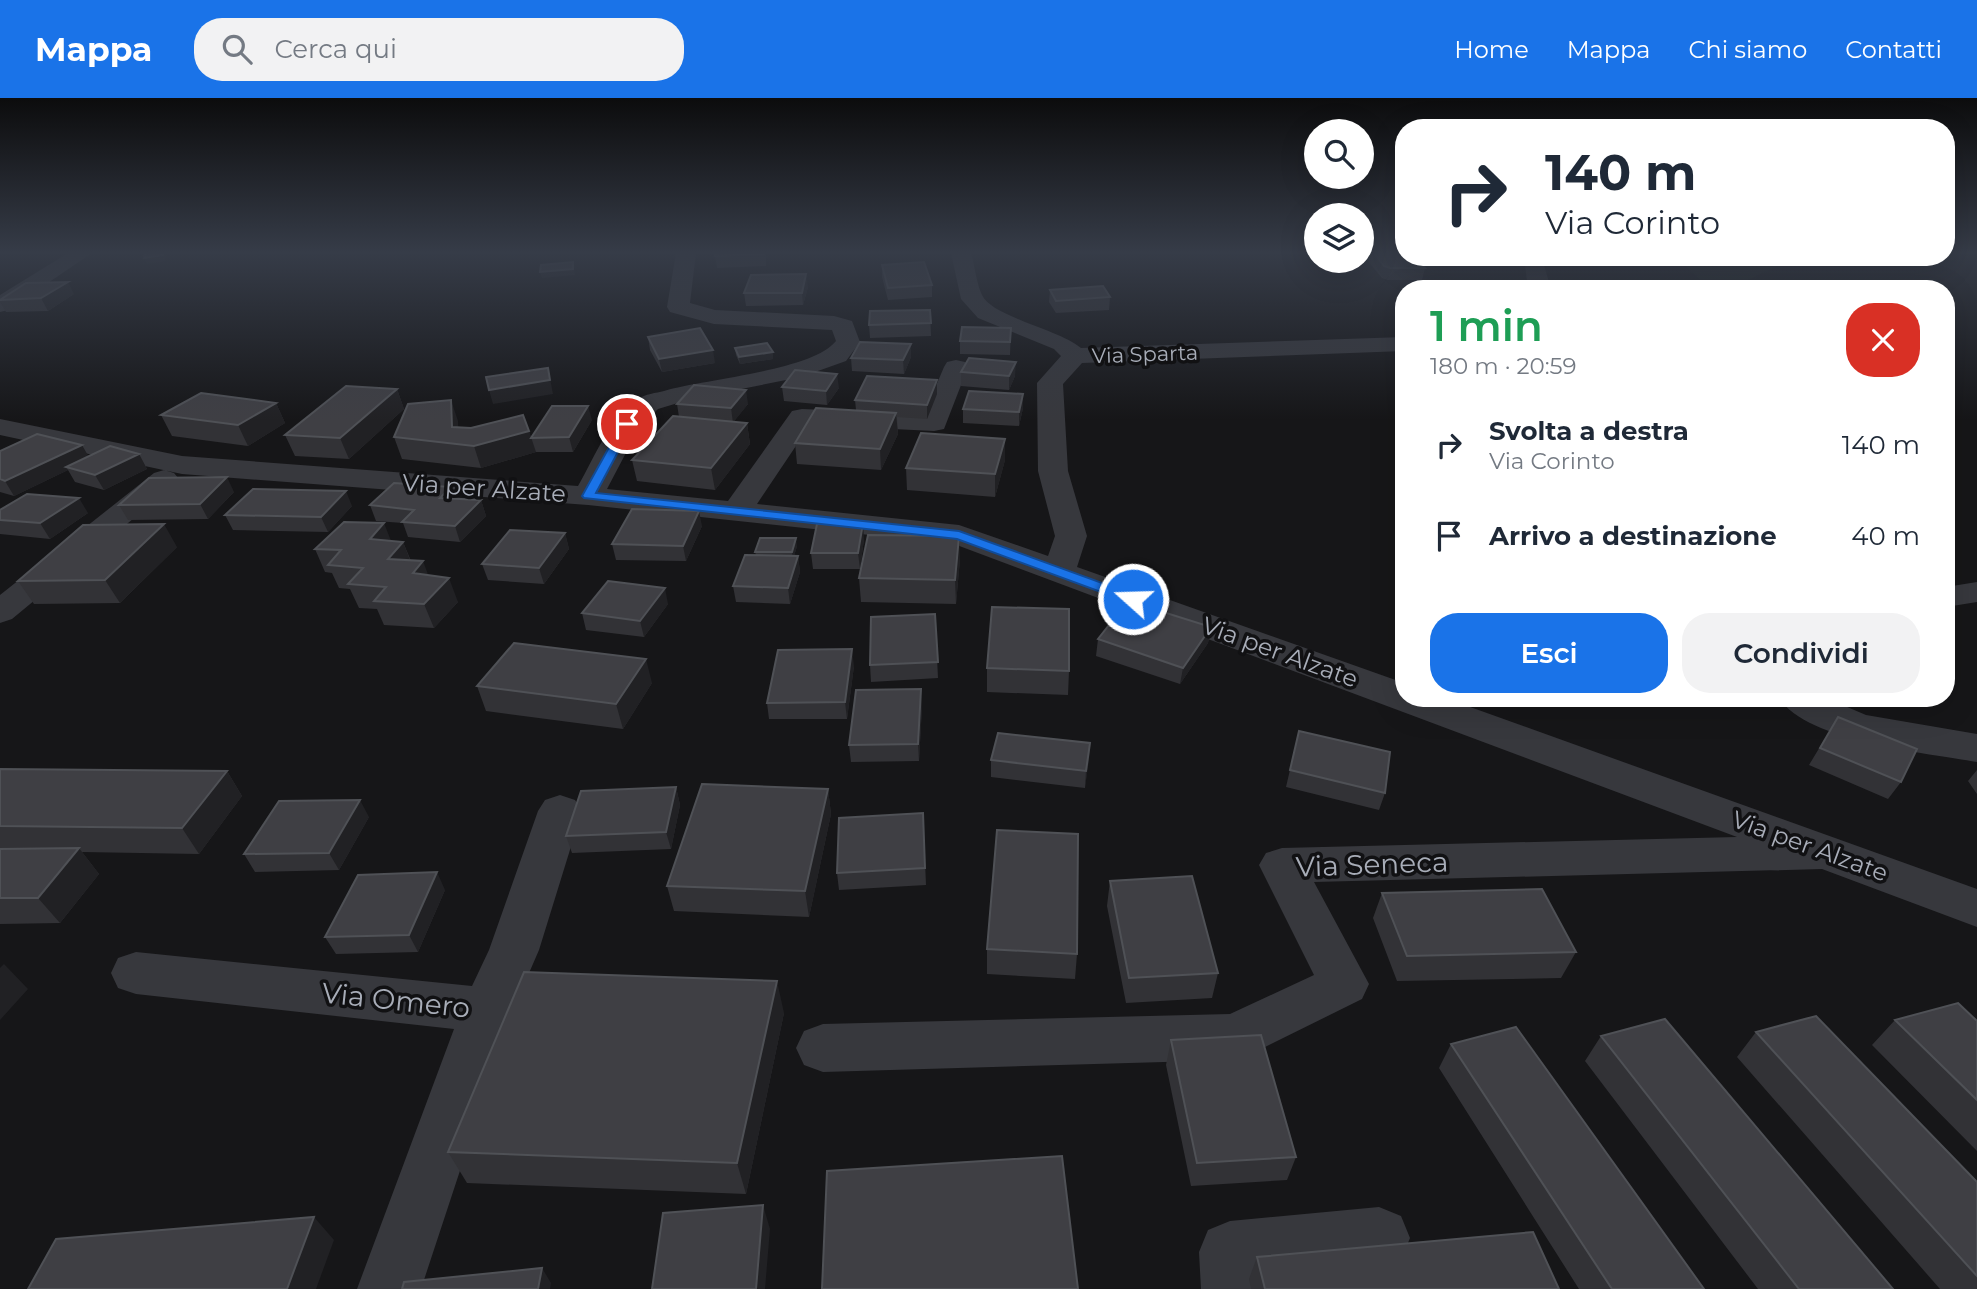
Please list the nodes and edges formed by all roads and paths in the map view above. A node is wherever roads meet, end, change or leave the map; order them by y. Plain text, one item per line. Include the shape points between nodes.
1 (686, 309) edge
2 (981, 309) edge
3 (1395, 344) edge
4 (1075, 356) junction
5 (956, 367) dead end
6 (0, 427) edge
7 (182, 464) junction
8 (588, 496) junction
9 (738, 510) junction
10 (1059, 572) junction
11 (1977, 592) edge
12 (1955, 596) edge
13 (0, 612) edge
14 (1395, 694) edge
15 (1430, 707) edge
16 (1812, 707) edge
17 (1977, 748) edge
18 (560, 811) dead end
19 (1829, 852) junction
20 (1977, 908) edge
21 (136, 973) dead end
22 (487, 1010) junction
23 (823, 1048) dead end
24 (1378, 1238) dead end
25 (389, 1289) edge
26 (1233, 1289) edge

1 - 8 street via 713,317 835,323 844,326 848,342 837,356 792,372 687,391 649,403 627,424
2 - 4 street via 1062,344
3 - 4 street, Via Sparta
4 - 10 street, Via Sparta via 1049,383 1053,471 1071,536
5 - 9 street via 934,424 802,417
6 - 7 street, Via per Alzate
7 - 8 street, Via per Alzate
7 - 13 street
8 - 9 street, Via per Alzate
9 - 10 street, Via per Alzate via 959,535
10 - 14 street, Via per Alzate
11 - 12 street
15 - 19 street, Via per Alzate
16 - 17 street via 1853,724
18 - 22 street via 514,950
19 - 20 street, Via per Alzate
19 - 23 street, Via Seneca via 1282,865 1344,984 1234,1037
21 - 22 street, Via Omero
22 - 25 street, Via Omero
24 - 26 street via 1230,1252

